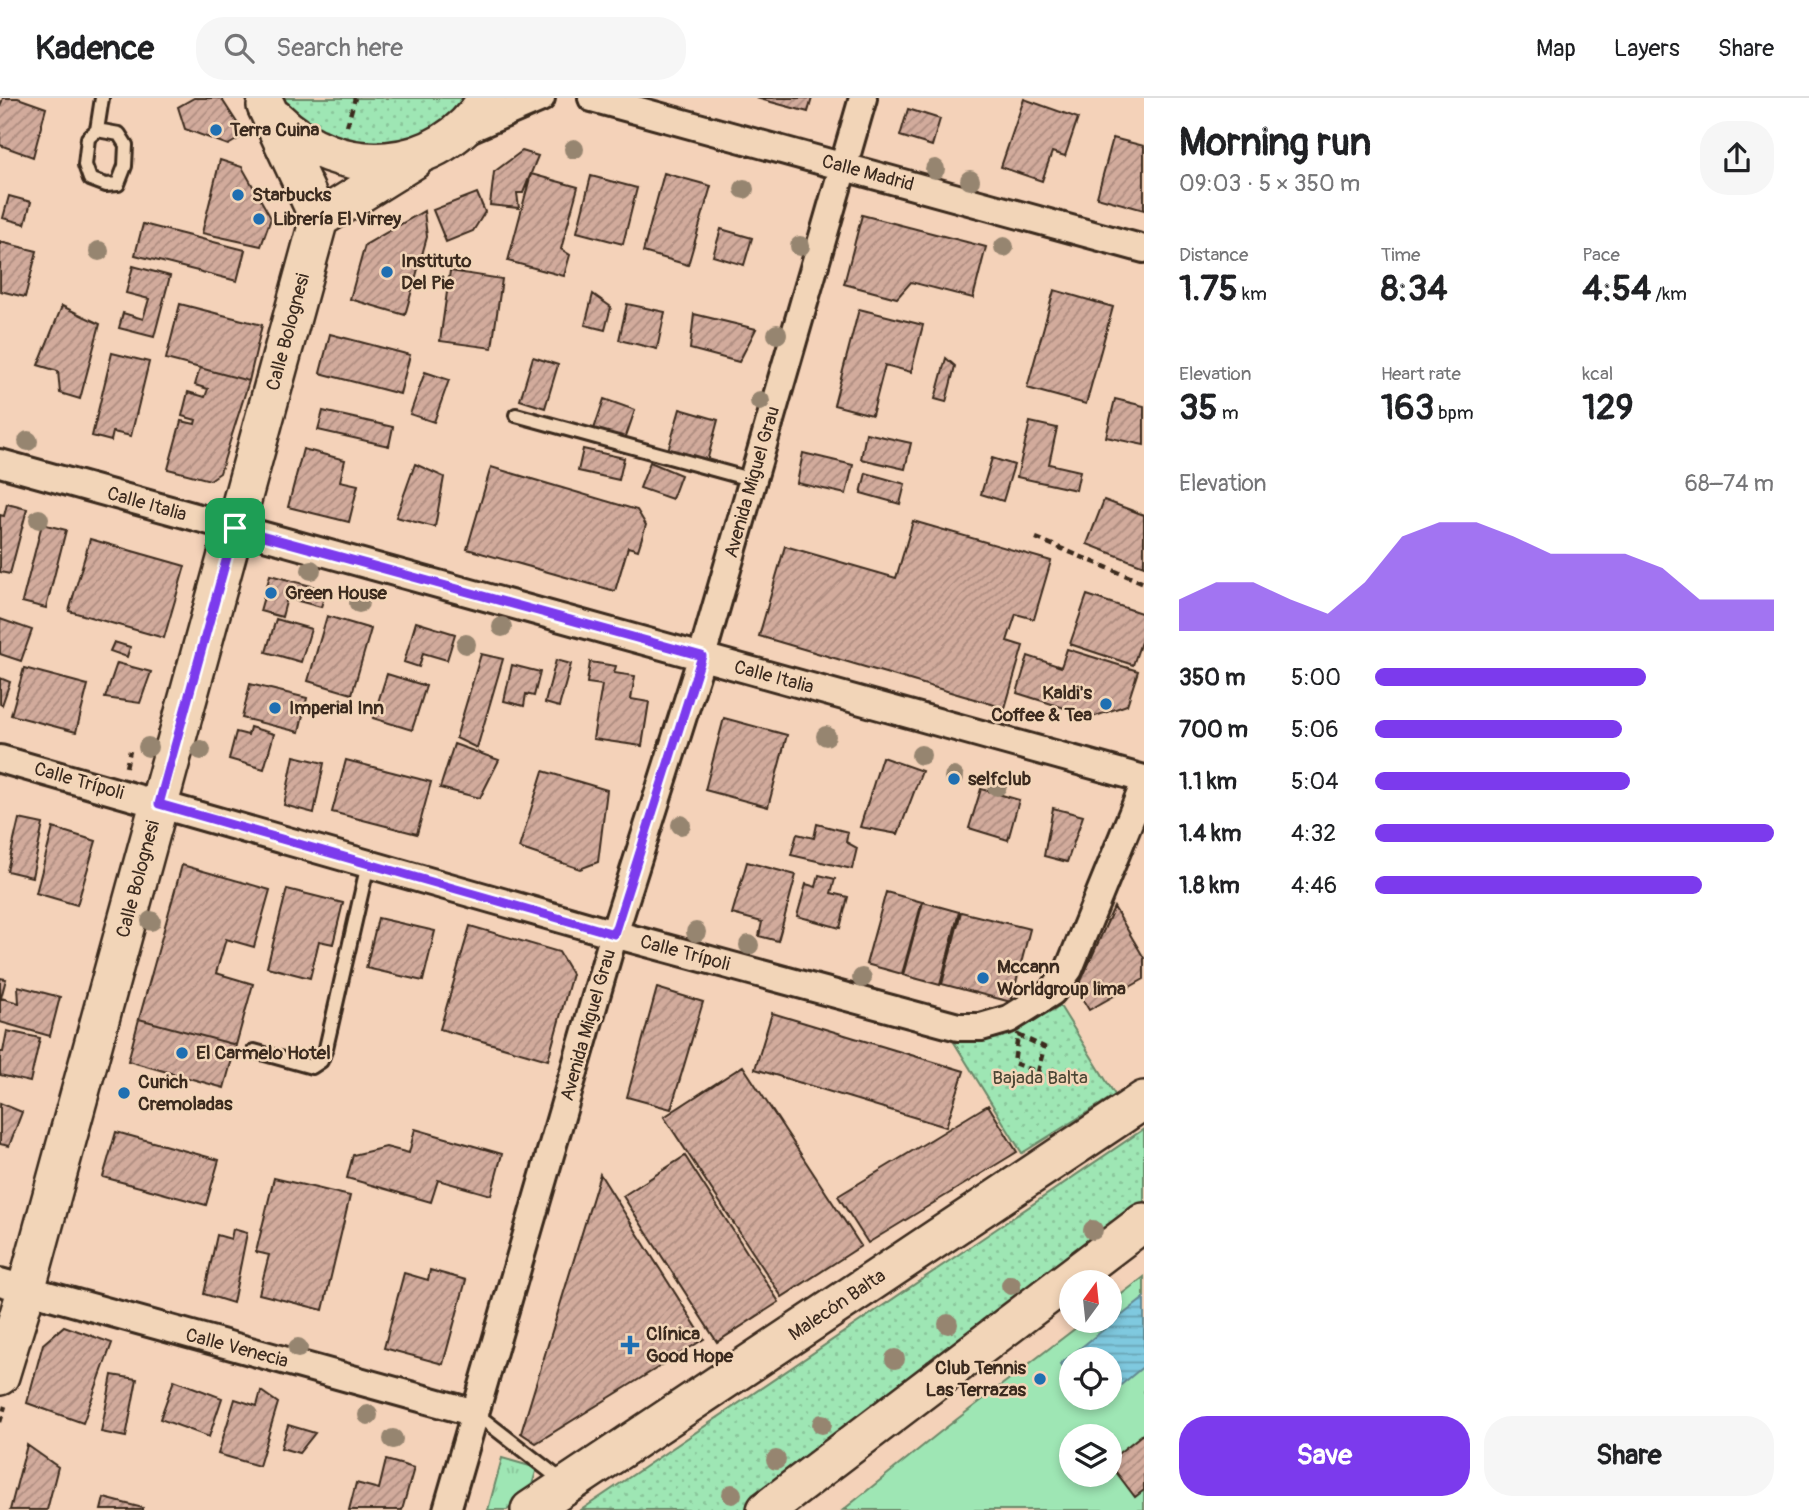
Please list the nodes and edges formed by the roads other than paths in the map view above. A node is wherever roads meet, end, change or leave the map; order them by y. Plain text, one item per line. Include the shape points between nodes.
1 (102, 98) edge
2 (487, 98) edge
3 (541, 98) edge
4 (592, 98) edge
5 (863, 98) edge
6 (263, 102) edge
7 (97, 130) junction
8 (445, 141) junction
9 (843, 167) junction
10 (319, 219) junction
11 (1144, 248) edge
12 (516, 415) dead end
13 (0, 463) edge
14 (753, 480) junction
15 (235, 528) junction
16 (702, 656) junction
17 (0, 759) edge
18 (1144, 779) edge
19 (1144, 785) edge
20 (159, 804) junction
21 (368, 863) junction
22 (614, 934) junction
23 (254, 1051) dead end
24 (1144, 1100) edge
25 (1144, 1222) edge
26 (1144, 1242) edge
27 (1107, 1270) edge
28 (13, 1285) edge
29 (1059, 1306) edge
30 (0, 1376) edge
31 (475, 1413) junction
32 (568, 1485) junction
33 (800, 1498) edge
34 (447, 1510) edge
35 (530, 1510) edge
36 (766, 1510) edge

1 - 7 lane
2 - 8 main road via 469,122
3 - 8 street
4 - 9 street, Calle Madrid
5 - 9 street, Avenida Miguel Grau
6 - 8 main road via 298,138 338,157 404,159
6 - 10 main road
7 - 7 lane via 89,138 85,165 90,179 118,184 126,145 119,134
8 - 10 main road
9 - 11 street, Calle Madrid
9 - 14 street, Avenida Miguel Grau
10 - 15 main road, Calle Bolognesi
12 - 14 lane
13 - 15 street, Calle Italia
14 - 16 street, Avenida Miguel Grau
15 - 16 street, Calle Italia
15 - 20 main road, Calle Bolognesi
16 - 18 street, Calle Italia
16 - 22 street, Avenida Miguel Grau
17 - 20 street, Calle Trípoli
19 - 22 street, Calle Trípoli via 1069,969 1052,992 1013,1027 958,1027
20 - 21 street, Calle Trípoli
20 - 28 main road, Calle Bolognesi
21 - 22 street, Calle Trípoli
21 - 23 lane via 321,1061 312,1067
22 - 31 street, Avenida Miguel Grau
24 - 32 main road, Malecón Balta
25 - 33 main road
26 - 27 main road
28 - 30 main road, Calle Bolognesi
28 - 31 street, Calle Venecia
29 - 33 main road
31 - 32 lane
31 - 34 street, Avenida Miguel Grau
32 - 35 main road, Malecón Balta
33 - 36 main road

